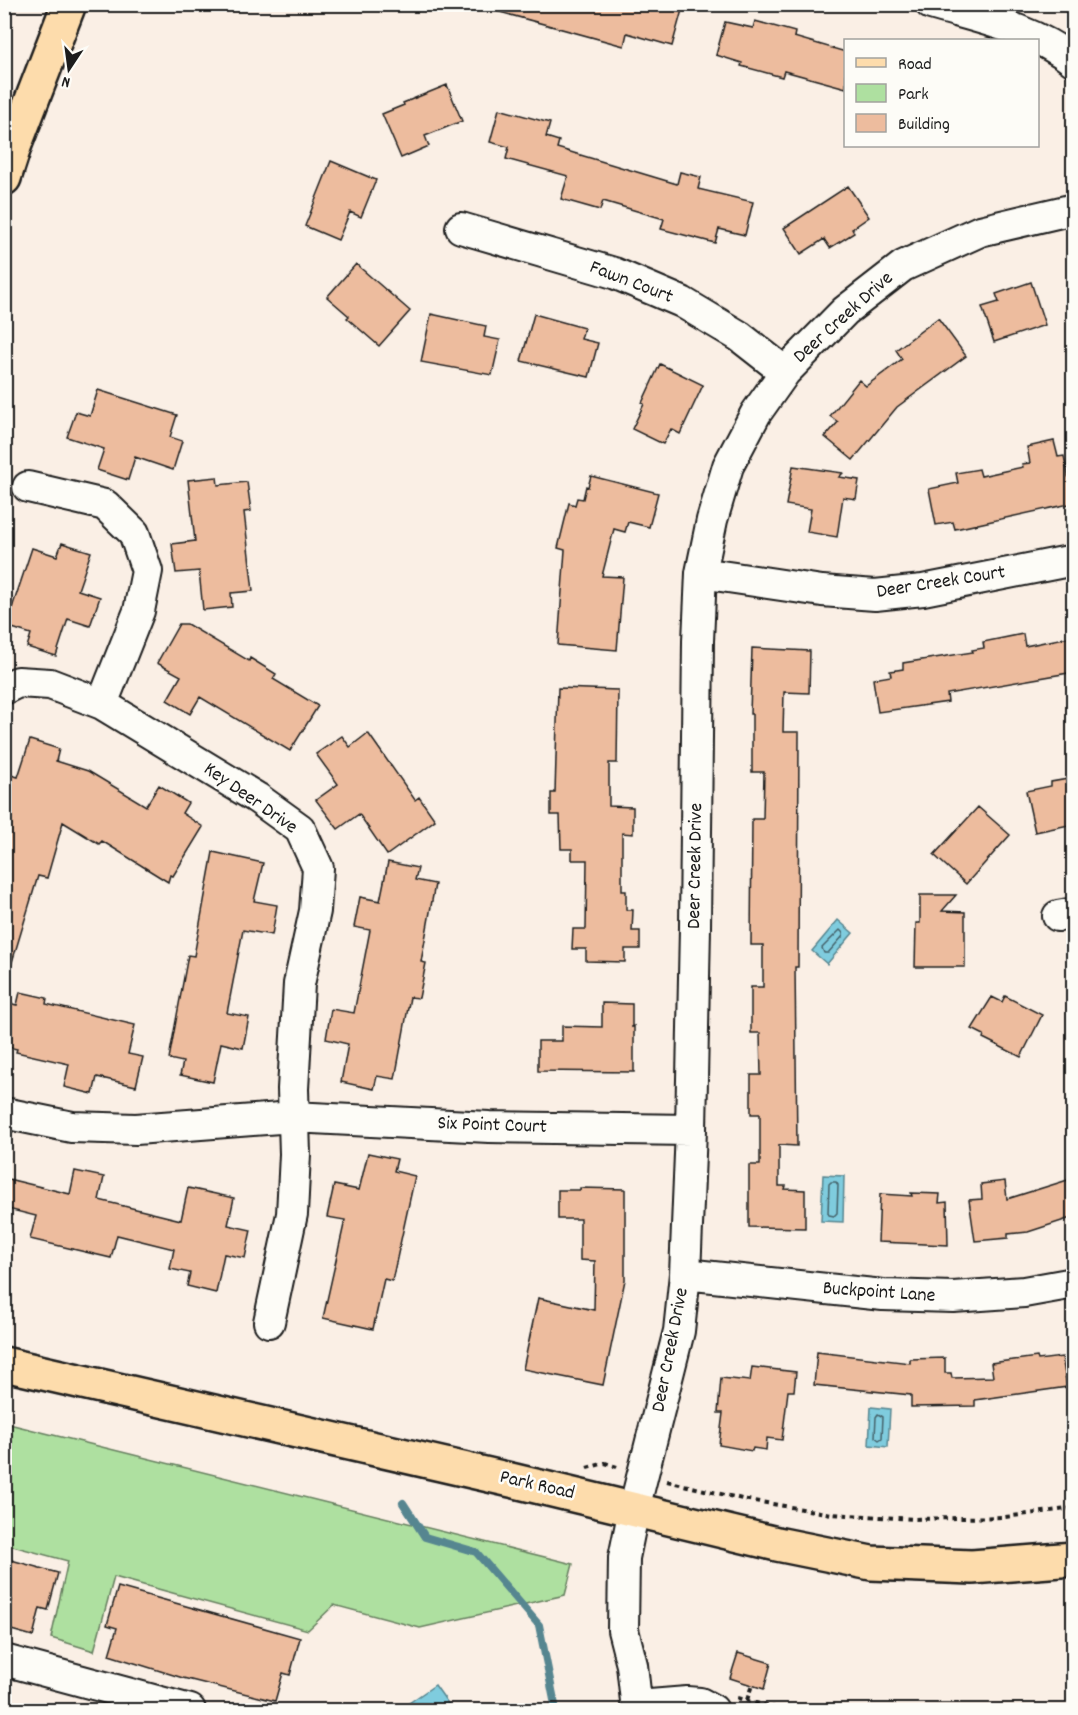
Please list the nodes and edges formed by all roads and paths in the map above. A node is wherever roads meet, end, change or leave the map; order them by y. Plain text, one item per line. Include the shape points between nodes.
1 (69, 4) edge
2 (931, 4) edge
3 (1074, 61) edge
4 (4, 178) edge
5 (1074, 209) edge
6 (461, 228) dead end
7 (785, 372) junction
8 (28, 487) dead end
9 (1074, 560) edge
10 (701, 573) junction
11 (4, 689) edge
12 (102, 704) junction
13 (4, 1113) edge
14 (293, 1117) junction
15 (690, 1130) junction
16 (685, 1274) junction
17 (1074, 1283) edge
18 (269, 1322) dead end
19 (4, 1365) edge
20 (659, 1480) dead end
21 (1074, 1508) edge
22 (634, 1509) junction
23 (1074, 1559) edge
24 (4, 1660) edge
25 (752, 1685) dead end
26 (747, 1700) junction
27 (723, 1706) edge
28 (638, 1708) edge
29 (190, 1710) edge
30 (782, 1710) edge

1 - 4 main road
2 - 3 street via 1009,26 1053,45
5 - 7 street, Deer Creek Drive via 980,231 903,266 845,311
6 - 7 street, Fawn Court via 614,273 672,298 739,336
7 - 10 street, Deer Creek Drive via 756,413 728,466
8 - 12 street via 105,506 134,533 147,571 139,611
9 - 10 street, Deer Creek Court via 923,590 875,595
10 - 15 street, Deer Creek Drive
11 - 12 street, Key Deer Drive via 18,681 50,684
12 - 14 street, Key Deer Drive via 257,798 300,829 318,868 315,911 299,984
13 - 14 street, Six Point Court via 72,1127 136,1129
14 - 15 street, Six Point Court via 489,1127
14 - 18 street via 296,1154 291,1214
15 - 16 street, Deer Creek Drive
16 - 17 street, Buckpoint Lane via 883,1295 954,1297 1024,1292
16 - 22 street, Deer Creek Drive via 679,1331
19 - 22 main road, Park Road
20 - 21 path via 832,1514 914,1519 1005,1517
22 - 23 main road, Park Road via 871,1563 972,1567
22 - 28 street, Deer Creek Drive via 624,1558 623,1630
24 - 29 street
25 - 26 path
26 - 27 path via 738,1697
26 - 30 path
27 - 28 street via 687,1702

